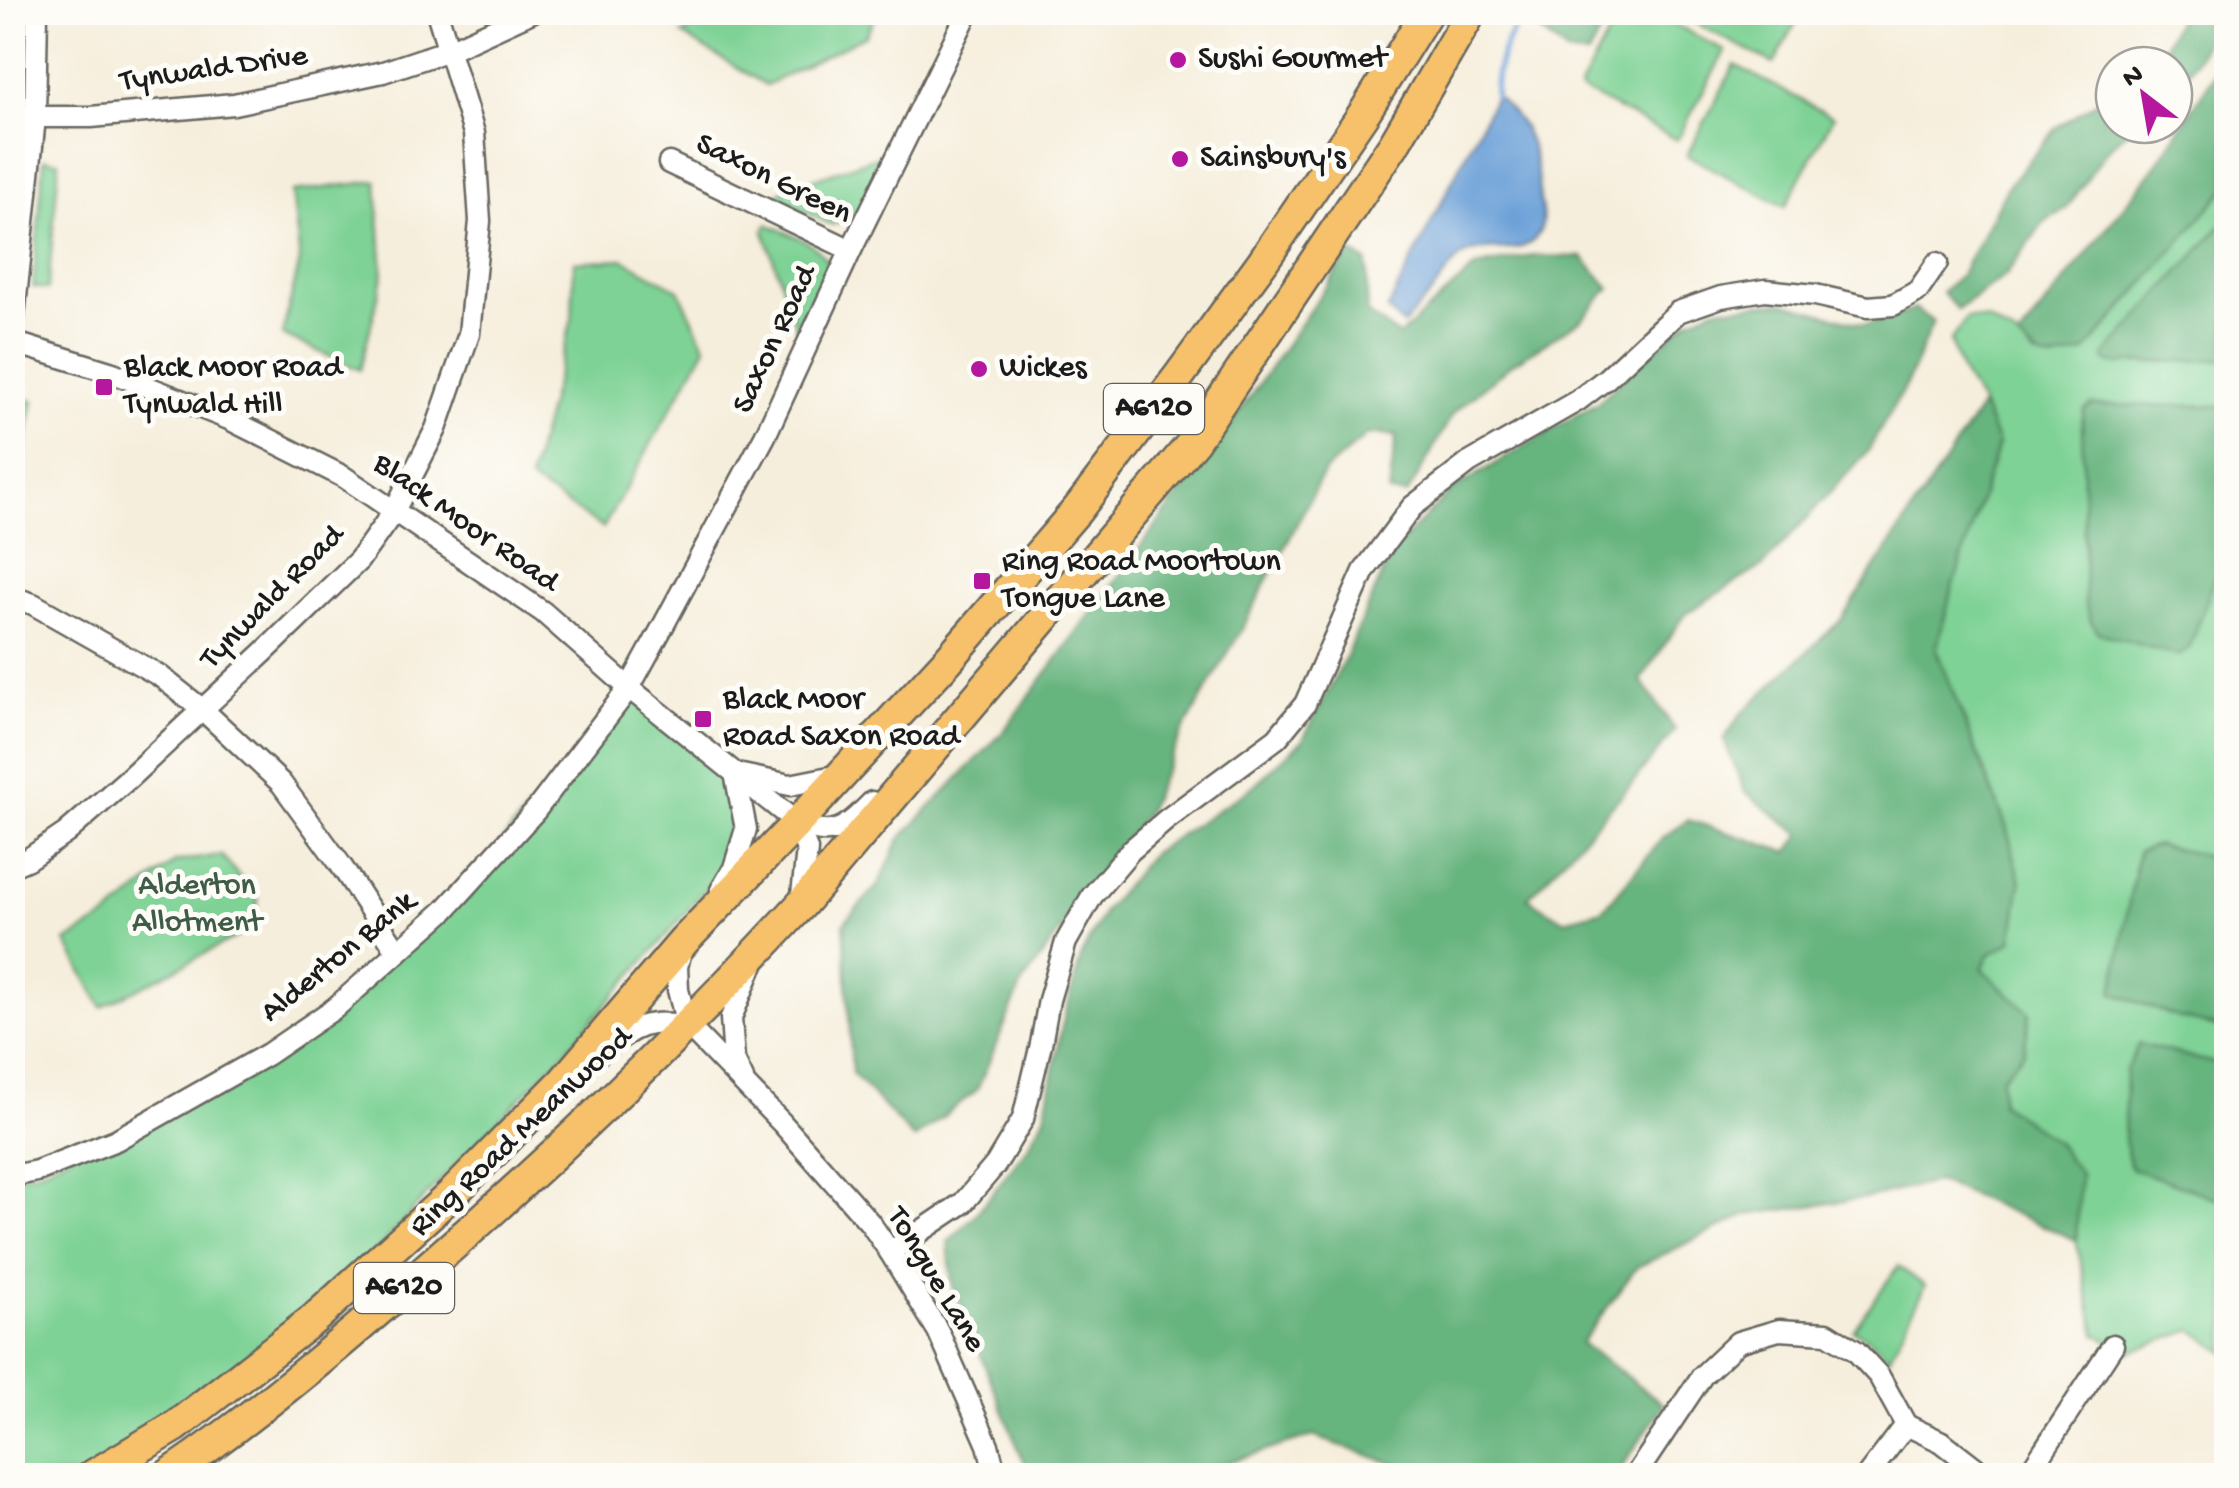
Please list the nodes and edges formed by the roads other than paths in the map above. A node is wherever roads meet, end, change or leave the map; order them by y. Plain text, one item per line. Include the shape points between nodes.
1 (37, 12) edge
2 (437, 12) edge
3 (532, 12) edge
4 (968, 12) edge
5 (1427, 12) edge
6 (1471, 12) edge
7 (448, 50) junction
8 (12, 117) edge
9 (34, 118) junction
10 (670, 163) dead end
11 (851, 250) junction
12 (1936, 263) dead end
13 (12, 338) edge
14 (394, 511) junction
15 (12, 597) edge
16 (629, 688) junction
17 (203, 710) junction
18 (918, 767) junction
19 (735, 773) junction
20 (842, 774) junction
21 (797, 823) junction
22 (12, 866) edge
23 (801, 905) junction
24 (694, 930) junction
25 (398, 952) junction
26 (757, 953) junction
27 (687, 1025) junction
28 (562, 1082) junction
29 (749, 1090) junction
30 (12, 1176) edge
31 (890, 1252) junction
32 (2113, 1345) dead end
33 (1906, 1425) junction
34 (92, 1476) edge
35 (167, 1476) edge
36 (996, 1476) edge
37 (1635, 1476) edge
38 (1868, 1476) edge
39 (1986, 1476) edge
40 (2027, 1476) edge

1 - 9 street
2 - 7 street, Tynwald Road
3 - 7 street, Tynwald Drive
4 - 11 street, Saxon Road
5 - 20 highway, A6120 via 1263,261 1078,509
6 - 18 highway, A6120 via 1394,144 1194,441
7 - 9 street, Tynwald Drive via 383,72 234,104
7 - 14 street, Tynwald Road via 474,134 480,221 469,334 436,429
8 - 9 street, Tynwald Drive
9 - 13 street
10 - 11 street, Saxon Green
11 - 16 street, Saxon Road via 765,436
12 - 31 street via 1918,291 1893,305 1765,290 1678,312 1578,401 1469,462 1412,507 1364,570 1305,704 1277,738 1130,851 1092,896 1066,942 1023,1119 963,1203
13 - 14 street, Black Moor Road via 231,420 344,477
14 - 16 street, Black Moor Road via 543,612
14 - 17 street, Tynwald Road via 359,560
15 - 17 street via 160,676
16 - 19 street, Black Moor Road
16 - 25 street, Alderton Bank via 536,810
17 - 22 street, Tynwald Road via 66,832
17 - 25 street via 281,784
18 - 21 street via 834,833
18 - 23 highway, A6120
19 - 20 street, Black Moor Road via 790,785
19 - 21 street, Black Moor Road
19 - 24 street via 746,829 734,868
20 - 21 highway, A6120
21 - 23 street via 807,850
21 - 24 highway, A6120
23 - 26 highway, A6120
24 - 27 street via 676,967
24 - 28 highway, Ring Road Meanwood / A6120
25 - 30 street, Alderton Bank via 335,1008 268,1054 116,1140
26 - 27 highway, A6120
26 - 29 street, Tongue Lane via 731,1018 734,1060
27 - 28 street, Ring Road Meanwood via 641,1024
27 - 29 street, Tongue Lane
27 - 35 highway, Ring Road Meanwood / A6120 via 360,1327
28 - 34 highway, Ring Road Meanwood / A6120 via 314,1319 176,1426
29 - 31 street, Tongue Lane
31 - 36 street, Tongue Lane via 938,1331
32 - 40 street
33 - 37 street via 1856,1351 1827,1333 1779,1330 1738,1342 1702,1376
33 - 38 street
33 - 39 street via 1942,1442

